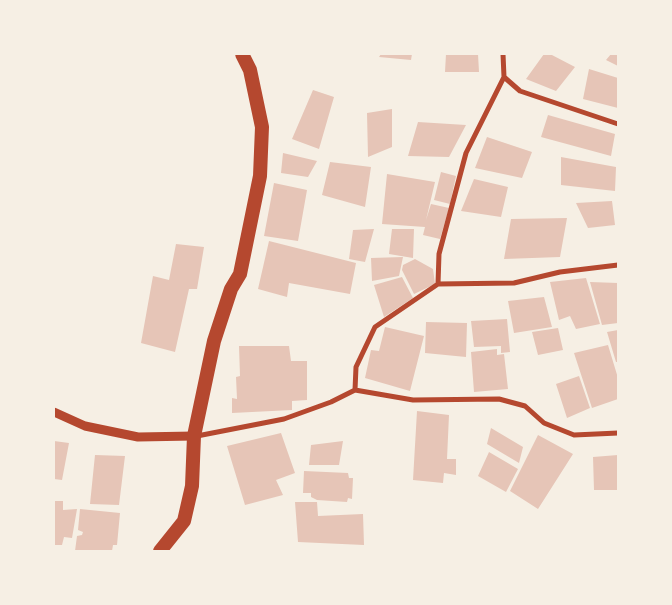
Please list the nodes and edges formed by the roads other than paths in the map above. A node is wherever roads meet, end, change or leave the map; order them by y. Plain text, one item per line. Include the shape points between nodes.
1 (242, 54) edge
2 (503, 54) edge
3 (504, 77) junction
4 (618, 124) edge
5 (618, 266) edge
6 (438, 284) junction
7 (355, 390) junction
8 (54, 412) edge
9 (618, 433) edge
10 (194, 436) junction
11 (160, 551) edge

1 - 10 highway via 250,70 262,127 260,176 240,274 214,341
2 - 3 street
3 - 4 street via 520,91
3 - 6 street via 466,154 439,254
5 - 6 street via 560,272 514,283
6 - 7 street via 375,327 356,367
7 - 9 street via 413,400 499,399 525,406 544,423 574,435
7 - 10 street via 284,419
8 - 10 street via 85,426 138,437
10 - 11 highway via 192,486 184,522

